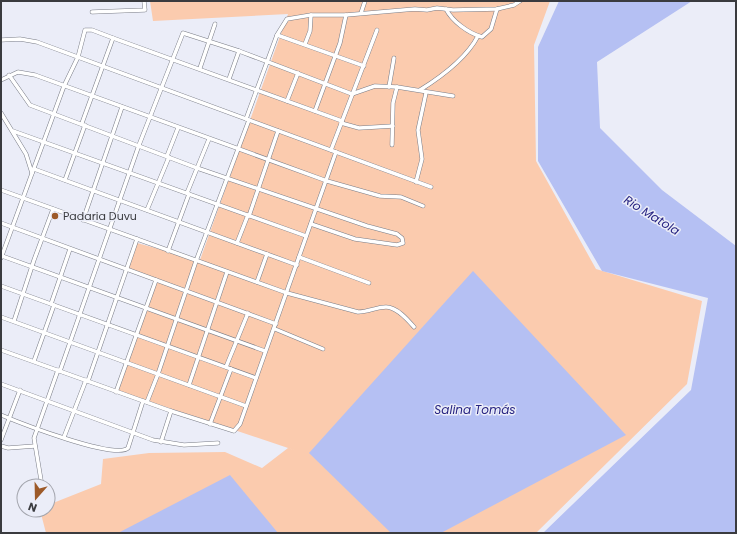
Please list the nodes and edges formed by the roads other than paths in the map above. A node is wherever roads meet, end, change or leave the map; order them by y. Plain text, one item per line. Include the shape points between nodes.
1 (144, 1) edge
2 (365, 1) edge
3 (520, 1) edge
4 (446, 9) junction
5 (497, 9) junction
6 (92, 12) dead end
7 (361, 13) junction
8 (311, 15) junction
9 (346, 15) junction
10 (215, 24) dead end
11 (377, 30) dead end
12 (277, 35) junction
13 (478, 36) junction
14 (114, 38) junction
15 (1, 40) edge
16 (209, 41) junction
17 (305, 44) junction
18 (240, 51) junction
19 (335, 56) junction
20 (78, 57) junction
21 (394, 58) dead end
22 (172, 59) junction
23 (268, 62) junction
24 (364, 66) junction
25 (103, 67) junction
26 (200, 68) junction
27 (298, 73) junction
28 (9, 75) junction
29 (229, 79) junction
30 (1, 80) edge
31 (326, 83) junction
32 (64, 86) junction
33 (161, 87) junction
34 (389, 87) junction
35 (397, 87) junction
36 (257, 90) junction
37 (420, 90) junction
38 (426, 93) junction
39 (352, 94) junction
40 (453, 96) dead end
41 (92, 97) junction
42 (287, 101) junction
43 (122, 107) junction
44 (315, 111) junction
45 (1, 113) edge
46 (54, 113) junction
47 (149, 117) junction
48 (247, 119) junction
49 (341, 122) junction
50 (84, 124) junction
51 (393, 126) junction
52 (178, 128) junction
53 (13, 131) junction
54 (278, 131) junction
55 (112, 135) junction
56 (209, 139) junction
57 (45, 142) junction
58 (139, 145) junction
59 (392, 145) dead end
60 (238, 150) junction
61 (333, 151) junction
62 (75, 152) junction
63 (168, 157) junction
64 (268, 160) junction
65 (102, 162) junction
66 (34, 168) junction
67 (197, 168) junction
68 (129, 172) junction
69 (32, 174) junction
70 (227, 178) junction
71 (65, 180) junction
72 (326, 181) junction
73 (416, 182) junction
74 (160, 183) junction
75 (431, 187) dead end
76 (258, 189) junction
77 (1, 190) edge
78 (92, 191) junction
79 (188, 194) junction
80 (24, 198) junction
81 (120, 201) junction
82 (218, 204) junction
83 (422, 206) dead end
84 (53, 209) junction
85 (317, 209) junction
86 (147, 210) junction
87 (249, 216) junction
88 (83, 220) junction
89 (179, 222) junction
90 (1, 223) edge
91 (311, 224) junction
92 (12, 227) junction
93 (110, 229) junction
94 (207, 232) junction
95 (306, 236) junction
96 (41, 239) junction
97 (137, 239) junction
98 (237, 243) junction
99 (70, 249) junction
100 (168, 251) junction
101 (267, 254) junction
102 (1, 257) edge
103 (299, 257) junction
104 (99, 259) junction
105 (196, 261) junction
106 (297, 265) junction
107 (32, 266) junction
108 (127, 269) junction
109 (227, 272) junction
110 (60, 276) junction
111 (156, 280) junction
112 (257, 282) junction
113 (369, 283) dead end
114 (1, 286) edge
115 (90, 287) junction
116 (186, 291) junction
117 (287, 293) junction
118 (24, 294) junction
119 (117, 297) junction
120 (218, 302) junction
121 (52, 304) junction
122 (146, 307) junction
123 (248, 313) junction
124 (81, 314) junction
125 (1, 317) edge
126 (176, 319) junction
127 (14, 321) junction
128 (276, 324) junction
129 (108, 325) junction
130 (414, 327) dead end
131 (208, 329) junction
132 (274, 329) junction
133 (44, 332) junction
134 (137, 335) junction
135 (237, 340) junction
136 (71, 342) junction
137 (167, 346) junction
138 (323, 349) dead end
139 (1, 350) edge
140 (265, 351) junction
141 (98, 352) junction
142 (198, 357) junction
143 (34, 361) junction
144 (127, 363) junction
145 (226, 367) junction
146 (231, 369) junction
147 (59, 370) junction
148 (158, 374) junction
149 (256, 378) junction
150 (87, 380) junction
151 (1, 384) edge
152 (189, 385) junction
153 (20, 390) junction
154 (116, 392) junction
155 (220, 397) junction
156 (46, 401) junction
157 (145, 402) junction
158 (246, 406) junction
159 (74, 411) junction
160 (170, 411) junction
161 (1, 415) edge
162 (9, 418) junction
163 (210, 424) junction
164 (37, 428) junction
165 (132, 433) junction
166 (64, 438) junction
167 (1, 440) edge
168 (160, 442) junction
169 (218, 443) dead end
170 (1, 446) edge
171 (35, 446) junction
172 (41, 478) edge

1 - 6 street via 145,10
2 - 7 street
3 - 5 street
4 - 5 street
4 - 7 street
4 - 13 street via 451,18
5 - 13 street via 489,32 484,37
7 - 9 street
8 - 9 street
8 - 12 street via 287,19
8 - 17 street via 310,31
9 - 19 street
10 - 16 street
11 - 24 street
12 - 17 street
12 - 23 street
13 - 37 street via 471,48 454,64
14 - 20 street via 85,30
14 - 22 street
14 - 25 street
15 - 20 street via 29,40
16 - 18 street
16 - 22 street via 183,32
16 - 26 street
17 - 19 street
18 - 23 street
18 - 29 street
19 - 24 street
19 - 31 street
20 - 25 street
20 - 32 street
21 - 34 street
22 - 26 street
22 - 33 street
23 - 27 street
23 - 36 street
24 - 39 street
25 - 33 street
25 - 41 street
26 - 29 street
27 - 31 street
27 - 42 street
28 - 30 street
28 - 32 street via 22,72
28 - 46 street via 28,103
29 - 36 street
31 - 39 street
31 - 44 street
32 - 41 street
32 - 46 street
33 - 47 street
33 - 48 street
34 - 35 street
34 - 39 street via 370,87
35 - 37 street
35 - 51 street via 394,96
36 - 42 street
36 - 48 street
37 - 38 street
38 - 40 street
38 - 73 street via 418,130 422,159
39 - 49 street
41 - 43 street
41 - 50 street
42 - 44 street
43 - 47 street
43 - 55 street
44 - 49 street
45 - 53 street
46 - 50 street
46 - 57 street
47 - 52 street
47 - 58 street
48 - 54 street
48 - 60 street
49 - 51 street via 358,128
49 - 61 street
50 - 55 street
50 - 62 street
51 - 59 street
52 - 56 street
52 - 63 street
53 - 57 street
53 - 69 street via 26,154
54 - 61 street
54 - 64 street
55 - 58 street
55 - 65 street
56 - 60 street
56 - 67 street
57 - 62 street
57 - 66 street
58 - 63 street
58 - 68 street
60 - 64 street
60 - 70 street
61 - 72 street
61 - 73 street
62 - 65 street
62 - 71 street
63 - 67 street
63 - 74 street
64 - 72 street
64 - 76 street
65 - 68 street
65 - 78 street
66 - 69 street
66 - 71 street
67 - 70 street
67 - 79 street
68 - 74 street
68 - 81 street
69 - 80 street
70 - 76 street
70 - 82 street
71 - 78 street
72 - 83 street via 380,196 401,197
72 - 85 street
73 - 75 street
74 - 79 street
74 - 86 street
76 - 85 street
76 - 87 street
77 - 80 street
78 - 81 street
78 - 88 street
79 - 82 street
79 - 89 street
80 - 84 street
80 - 92 street
81 - 86 street
81 - 93 street
82 - 87 street
82 - 94 street
84 - 88 street
84 - 96 street
85 - 91 street
85 - 91 street via 397,234 403,243 397,245 355,239
86 - 89 street
87 - 95 street
87 - 98 street
88 - 93 street
89 - 94 street
89 - 100 street
90 - 92 street
91 - 95 street
92 - 96 street
92 - 102 street
93 - 97 street
93 - 104 street
94 - 98 street
94 - 105 street
95 - 103 street
96 - 99 street
96 - 107 street
97 - 100 street
97 - 108 street
98 - 101 street
99 - 104 street
99 - 110 street
100 - 105 street
101 - 106 street
101 - 112 street
102 - 107 street
103 - 106 street
103 - 113 street
104 - 108 street
104 - 115 street
105 - 109 street
105 - 116 street
106 - 117 street
107 - 110 street
107 - 118 street
108 - 111 street
108 - 119 street
109 - 112 street
109 - 120 street
110 - 115 street
110 - 121 street
111 - 116 street
111 - 122 street
112 - 117 street
114 - 118 street
115 - 119 street
115 - 124 street
116 - 120 street
116 - 126 street
117 - 128 street
117 - 130 street via 358,312 387,306 399,312
118 - 121 street
118 - 127 street
119 - 122 street
119 - 129 street
120 - 123 street
120 - 131 street
121 - 124 street
121 - 133 street
122 - 126 street
122 - 134 street
123 - 128 street
123 - 135 street
124 - 129 street
124 - 136 street
125 - 127 street
126 - 131 street
126 - 137 street
127 - 133 street
128 - 132 street
129 - 134 street
129 - 141 street
131 - 135 street
131 - 142 street
132 - 138 street
132 - 140 street
133 - 136 street
133 - 143 street
134 - 137 street
134 - 144 street
135 - 140 street
135 - 145 street
136 - 141 street
136 - 147 street
137 - 142 street
137 - 148 street
139 - 143 street
140 - 149 street
141 - 144 street
141 - 150 street
142 - 145 street
142 - 152 street
143 - 147 street
144 - 148 street
144 - 154 street
145 - 146 street
146 - 149 street
146 - 155 street
147 - 150 street
147 - 156 street
148 - 152 street
148 - 157 street
149 - 158 street
150 - 154 street
150 - 159 street
151 - 153 street
152 - 155 street
153 - 156 street
153 - 162 street
154 - 157 street
155 - 158 street
155 - 163 street
156 - 159 street
156 - 164 street
157 - 160 street
157 - 165 street
158 - 163 street via 240,424 234,431
159 - 165 street
159 - 166 street
160 - 163 street
160 - 168 street
161 - 162 street
162 - 164 street
162 - 167 street
164 - 166 street
164 - 171 street
165 - 166 street via 128,448 123,451 94,448
165 - 168 street
168 - 169 street via 184,445
170 - 171 street
171 - 172 street

